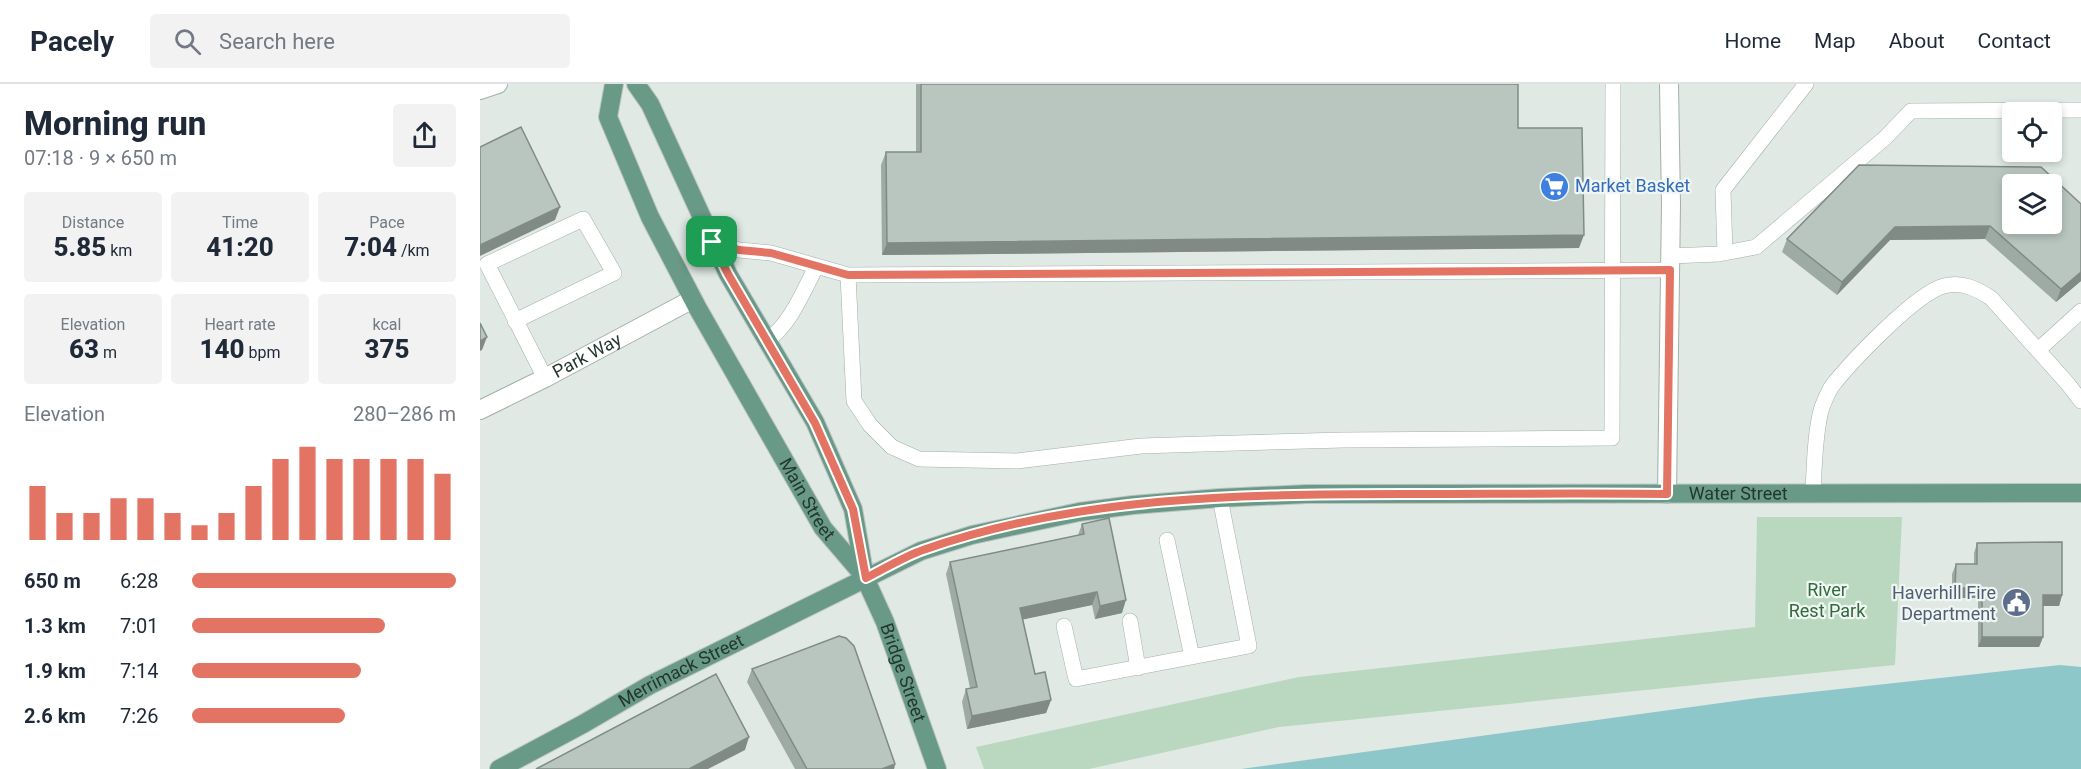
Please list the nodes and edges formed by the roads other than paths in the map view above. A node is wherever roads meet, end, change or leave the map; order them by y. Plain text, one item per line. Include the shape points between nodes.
1 (498, 84) edge
2 (614, 84) edge
3 (636, 84) edge
4 (1612, 84) edge
5 (1669, 84) edge
6 (1806, 84) edge
7 (480, 90) edge
8 (2081, 110) edge
9 (712, 242) junction
10 (1725, 253) junction
11 (1670, 263) junction
12 (816, 267) junction
13 (1613, 270) junction
14 (848, 275) junction
15 (693, 299) junction
16 (2080, 313) edge
17 (515, 321) junction
18 (767, 341) junction
19 (2038, 350) junction
20 (544, 378) junction
21 (2081, 401) edge
22 (480, 410) edge
23 (2081, 493) edge
24 (1667, 494) junction
25 (1813, 494) junction
26 (1220, 498) junction
27 (1167, 540) dead end
28 (866, 578) junction
29 (1130, 621) dead end
30 (1064, 626) dead end
31 (1192, 657) junction
32 (1138, 668) junction
33 (499, 769) edge
34 (937, 769) edge

1 - 7 street
2 - 15 main road, Main Street via 608,117 650,217
3 - 9 main road, Main Street via 650,104
4 - 13 lane
5 - 11 street
6 - 10 lane via 1723,190
8 - 10 lane via 1911,111 1885,138 1756,247
9 - 12 lane via 771,253
9 - 18 main road, Main Street
10 - 11 lane
11 - 13 lane
11 - 24 street
12 - 14 lane
12 - 18 lane via 780,331
13 - 14 lane
13 - 14 lane via 1612,438 1141,446 1017,461 919,459 892,447 870,425 854,402
15 - 20 street, Park Way
15 - 28 main road, Main Street via 823,528
16 - 19 lane
17 - 17 lane via 614,273 583,219 487,264
17 - 20 lane
18 - 28 main road, Main Street via 815,423 853,509
19 - 21 lane
19 - 25 lane via 1991,298 1976,288 1957,284 1925,295 1865,348 1831,388 1822,409
20 - 22 street, Park Way
23 - 25 main road, Water Street
24 - 25 main road, Water Street
24 - 26 main road, Water Street via 1307,494
26 - 28 main road, Water Street via 1090,510 1027,522 921,551
26 - 31 lane via 1249,646
27 - 31 lane
28 - 33 main road, Merrimack Street via 650,685
28 - 34 main road, Bridge Street
29 - 32 lane
30 - 32 lane via 1076,679
31 - 32 lane

